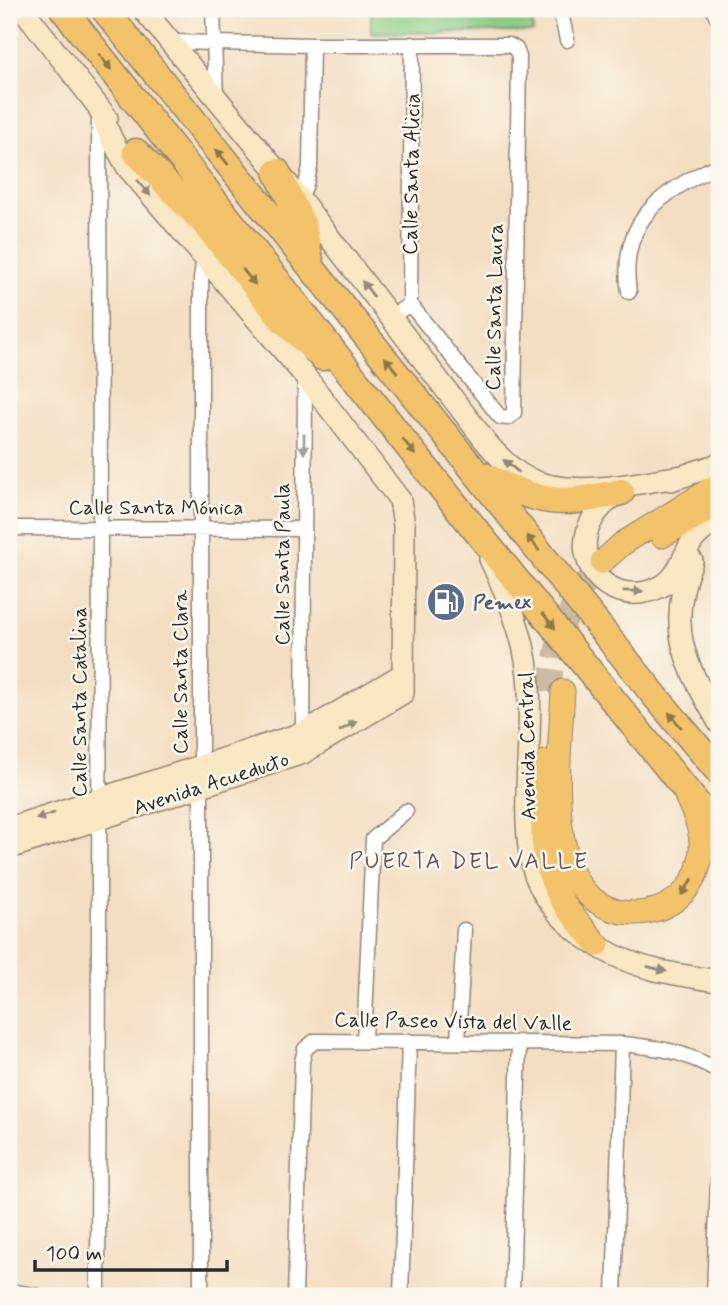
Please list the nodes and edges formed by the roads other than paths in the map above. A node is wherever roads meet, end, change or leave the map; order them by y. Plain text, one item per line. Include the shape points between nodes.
1 (23, 9) edge
2 (63, 9) edge
3 (104, 9) edge
4 (143, 9) edge
5 (213, 9) edge
6 (560, 9) edge
7 (713, 9) edge
8 (719, 21) edge
9 (567, 40) dead end
10 (171, 42) junction
11 (214, 44) junction
12 (412, 44) junction
13 (312, 45) junction
14 (216, 98) junction
15 (99, 108) junction
16 (136, 152) joint
17 (719, 165) edge
18 (277, 172) junction
19 (300, 199) junction
20 (204, 258) junction
21 (311, 265) junction
22 (629, 292) dead end
23 (410, 303) junction
24 (389, 318) junction
25 (305, 376) junction
26 (367, 393) junction
27 (719, 464) edge
28 (477, 473) junction
29 (684, 476) junction
30 (719, 484) edge
31 (621, 492) junction
32 (719, 504) edge
33 (719, 520) edge
34 (9, 528) edge
35 (100, 528) junction
36 (202, 528) junction
37 (303, 529) junction
38 (475, 529) junction
39 (719, 723) edge
40 (303, 743) junction
41 (714, 764) edge
42 (201, 776) junction
43 (678, 778) junction
44 (100, 808) junction
45 (406, 811) dead end
46 (9, 828) edge
47 (719, 831) edge
48 (9, 848) edge
49 (464, 930) dead end
50 (598, 946) junction
51 (719, 981) edge
52 (364, 1041) junction
53 (409, 1041) junction
54 (458, 1042) junction
55 (519, 1042) junction
56 (622, 1044) junction
57 (719, 1071) edge
58 (719, 1147) edge
59 (9, 1291) edge
60 (38, 1296) edge
61 (98, 1296) edge
62 (201, 1296) edge
63 (295, 1296) edge
64 (401, 1296) edge
65 (512, 1296) edge
66 (614, 1296) edge
67 (713, 1296) edge

1 - 15 main road
2 -> 26 highway
21 -> 3 highway
4 - 10 main road
5 - 11 street
6 - 9 street
7 - 8 street
10 - 11 street
10 - 14 main road
11 - 13 street
11 - 14 street
12 - 13 street
12 - 23 street, Calle Santa Alicia
12 - 23 street, Calle Santa Laura via 509,45 519,57 514,414 500,417
13 - 19 street via 309,175
14 - 18 main road
15 - 16 main road
15 -> 20 main road via 128,168
15 - 35 street, Calle Santa Catalina
16 -> 26 highway via 206,225 294,332
17 - 22 street via 681,184 642,217 626,274
18 - 19 main road
18 - 21 highway via 303,226
24 -> 19 main road
20 - 25 main road
20 - 36 street, Calle Santa Clara
28 -> 21 highway
23 - 24 street
29 -> 24 main road via 573,489 527,478 492,448
25 -> 37 street, Calle Santa Paula
25 - 40 main road, Avenida Acueducto via 396,494 404,516 403,683
26 -> 38 highway
27 - 29 main road
28 - 31 highway via 519,493 554,502
41 -> 28 highway
29 - 31 main road
30 - 32 main road via 629,539 607,568
31 -> 33 main road via 593,516 585,547 598,577 619,591 648,591 668,582 694,540
33 - 39 main road via 690,568 680,627 687,663
34 - 35 street, Calle Santa Mónica
35 - 36 street, Calle Santa Mónica
35 - 44 street, Calle Santa Catalina
36 - 37 street, Calle Santa Mónica
36 - 42 street, Calle Santa Clara
37 - 40 street, Calle Santa Paula
38 -> 43 highway
38 - 50 main road, Avenida Central via 502,583 526,659 530,857 548,901
40 - 42 main road, Avenida Acueducto
42 - 44 main road, Avenida Acueducto
42 - 62 street, Calle Santa Clara
43 - 47 highway
43 -> 50 main road via 696,816 701,841 700,860 687,890 675,902 641,913 608,909 593,900 573,873 563,839 556,691 543,841 562,902
44 -> 46 main road, Avenida Acueducto
44 - 48 main road, Avenida Acueducto
44 - 61 street, Calle Santa Catalina
45 - 52 street via 373,839
49 - 54 street
50 -> 51 main road, Avenida Central via 655,970
52 - 53 street, Calle Paseo Vista del Valle
52 - 63 street, Calle Paseo Vista del Valle via 315,1041 305,1049
53 - 54 street, Calle Paseo Vista del Valle
53 - 64 street
54 - 55 street, Calle Paseo Vista del Valle
55 - 56 street, Calle Paseo Vista del Valle
55 - 65 street
56 - 57 street, Calle Paseo Vista del Valle via 665,1048
56 - 66 street
58 - 67 street
59 - 60 street

